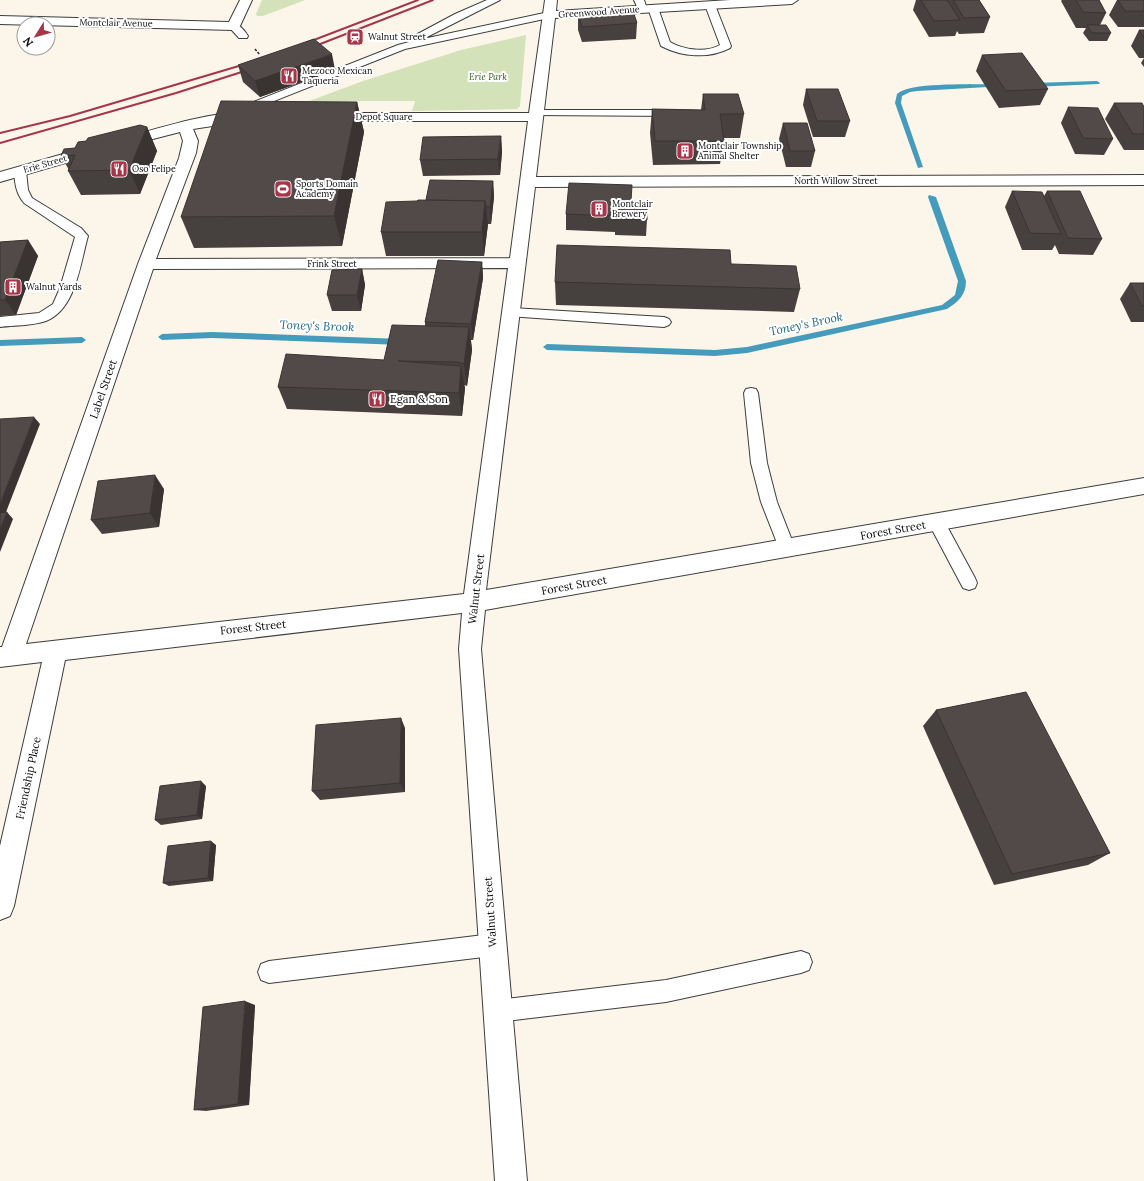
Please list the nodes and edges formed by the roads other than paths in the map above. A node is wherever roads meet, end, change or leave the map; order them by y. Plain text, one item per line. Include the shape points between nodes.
1 (246, 0) edge
2 (495, 0) edge
3 (792, 0) edge
4 (710, 5) junction
5 (645, 6) edge
6 (550, 7) edge
7 (0, 20) edge
8 (233, 26) junction
9 (243, 36) dead end
10 (402, 46) junction
11 (684, 112) edge
12 (537, 115) junction
13 (262, 116) edge
14 (318, 117) edge
15 (221, 119) junction
16 (184, 126) junction
17 (20, 171) junction
18 (0, 177) edge
19 (1144, 180) edge
20 (528, 182) junction
21 (518, 263) junction
22 (146, 264) junction
23 (512, 313) junction
24 (0, 322) edge
25 (664, 322) dead end
26 (751, 393) dead end
27 (1144, 486) edge
28 (936, 522) junction
29 (787, 548) junction
30 (969, 583) dead end
31 (474, 602) junction
32 (56, 650) junction
33 (5, 656) edge
34 (0, 906) edge
35 (492, 945) junction
36 (801, 962) dead end
37 (269, 972) dead end
38 (498, 1012) junction
39 (511, 1181) edge

1 - 8 street
2 - 10 lane
3 - 4 street, Greenwood Avenue
4 - 5 street, Greenwood Avenue
4 - 5 lane via 726,46 712,52 680,52 665,44
5 - 6 street, Greenwood Avenue
6 - 10 lane
6 - 12 street, Walnut Street
7 - 8 street, Montclair Avenue
8 - 9 lane
10 - 15 lane
11 - 12 lane
12 - 14 street, Depot Square
12 - 20 street, Walnut Street
13 - 15 street
15 - 16 street
16 - 17 street, Erie Street
16 - 22 street, Label Street via 188,130 192,144
17 - 18 street, Erie Street
17 - 24 lane via 24,194 29,202 73,227 82,236 67,288 58,307 42,317
19 - 20 street, North Willow Street
20 - 21 street, Walnut Street
21 - 22 street, Frink Street
21 - 23 street, Walnut Street
22 - 33 street, Label Street
23 - 25 lane
23 - 31 street, Walnut Street
26 - 29 lane via 759,463 769,502
27 - 28 street, Forest Street
28 - 29 street, Forest Street
28 - 30 lane
29 - 31 street, Forest Street
31 - 32 street, Forest Street
31 - 35 street, Walnut Street via 470,649
32 - 33 street, Forest Street
32 - 34 street, Friendship Place
35 - 37 lane
35 - 38 street, Walnut Street
36 - 38 lane via 666,991
38 - 39 street, Walnut Street

